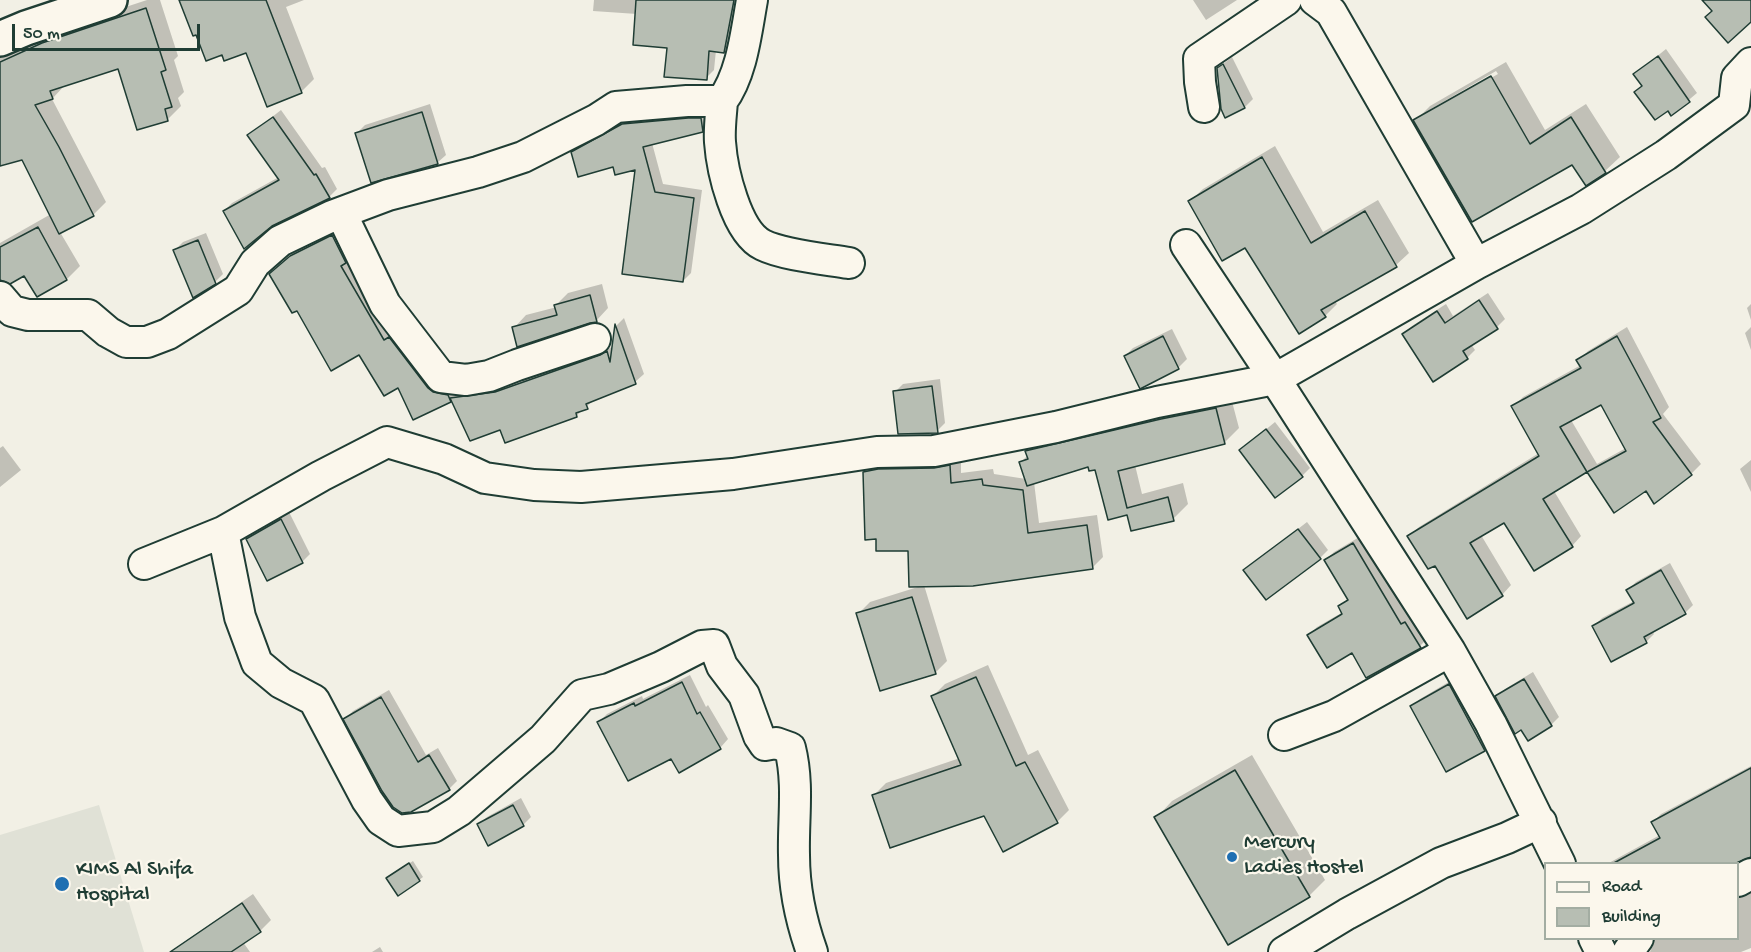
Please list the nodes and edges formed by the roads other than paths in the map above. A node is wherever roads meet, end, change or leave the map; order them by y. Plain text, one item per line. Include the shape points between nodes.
1 (110, 0) edge
2 (752, 0) edge
3 (1286, 0) edge
4 (1315, 0) edge
5 (0, 39) edge
6 (1751, 63) edge
7 (722, 101) junction
8 (1204, 107) dead end
9 (341, 213) junction
10 (1186, 245) dead end
11 (849, 263) dead end
12 (1476, 264) junction
13 (0, 297) edge
14 (595, 339) dead end
15 (1275, 379) junction
16 (222, 532) junction
17 (144, 564) dead end
18 (1450, 651) junction
19 (1284, 735) dead end
20 (1541, 822) junction
21 (1559, 862) edge
22 (1637, 940) edge
23 (812, 952) edge
24 (1284, 952) edge
25 (1628, 952) edge

1 - 5 main road
2 - 7 street via 745,41 730,90
3 - 8 street via 1200,59
4 - 12 street via 1331,12
6 - 12 street via 1737,78 1734,105 1726,113 1581,209
7 - 9 street via 616,107 523,157 388,195
7 - 11 street via 722,164 749,234 776,249
9 - 13 street via 280,241 255,263 238,290 168,334 147,342 126,342 88,315 28,315 12,311
9 - 14 street via 385,304 441,377 466,380 489,376
10 - 15 street
12 - 15 street
15 - 16 street via 934,451 878,452 733,474 591,487 485,478 444,459 387,442
15 - 18 street
16 - 17 street
16 - 23 street via 240,617 257,663 314,700 367,800 381,820 398,831 433,827 459,811 543,739 582,695 609,689 702,646 714,645 722,666 744,695 765,745 776,743 789,748 796,796 794,856 799,907
18 - 19 street via 1334,716
18 - 20 street
20 - 21 street
20 - 24 street via 1441,863
22 - 25 street

